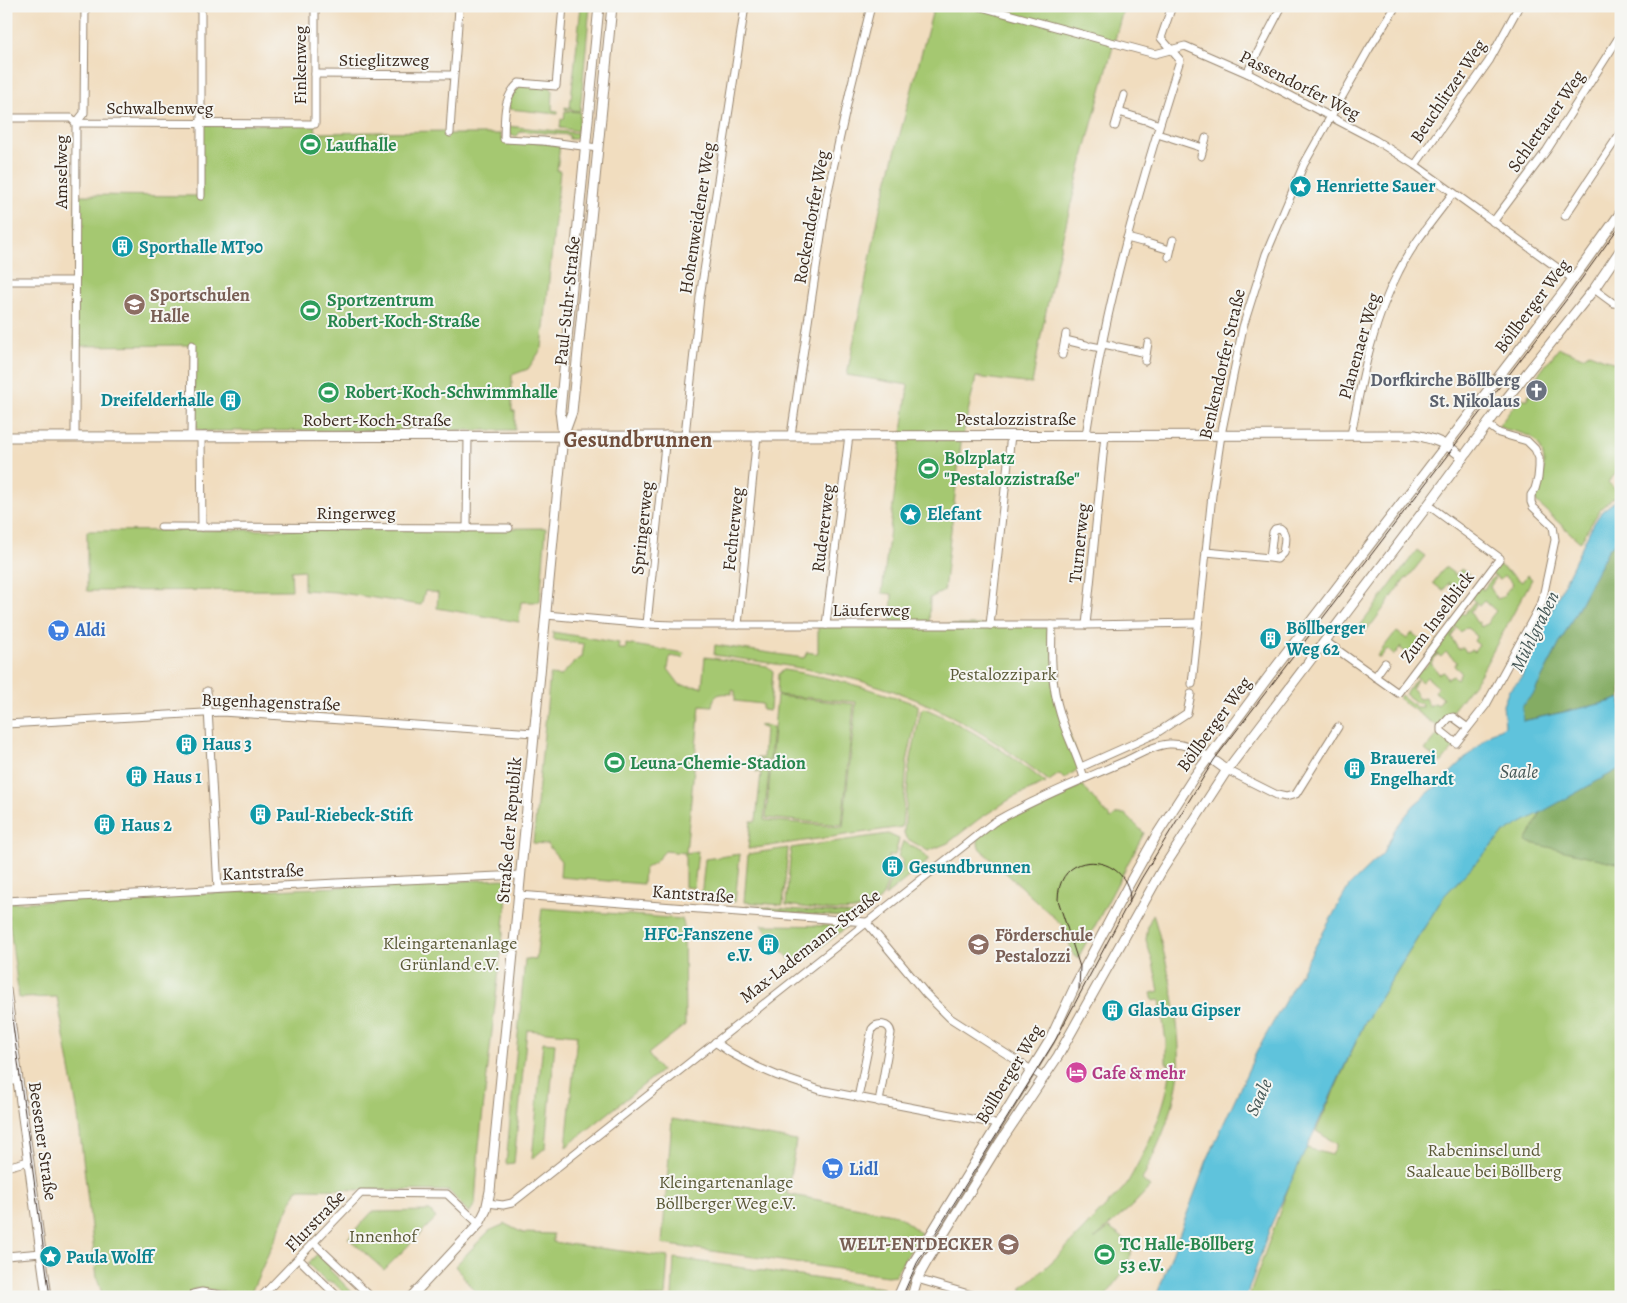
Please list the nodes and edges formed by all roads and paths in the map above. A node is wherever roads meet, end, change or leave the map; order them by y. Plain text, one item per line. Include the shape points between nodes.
1 (85, 6) edge
2 (201, 6) edge
3 (315, 6) edge
4 (459, 6) edge
5 (563, 6) edge
6 (599, 6) edge
7 (612, 6) edge
8 (745, 6) edge
9 (871, 6) edge
10 (978, 6) edge
11 (1172, 6) edge
12 (1282, 6) edge
13 (1396, 6) edge
14 (1519, 6) edge
15 (1621, 34) edge
16 (1170, 50) junction
17 (1247, 73) junction
18 (315, 74) junction
19 (453, 75) junction
20 (1124, 95) dead end
21 (1119, 112) junction
22 (1331, 116) junction
23 (6, 118) edge
24 (76, 123) junction
25 (201, 124) junction
26 (315, 124) joint
27 (1159, 125) junction
28 (1115, 126) dead end
29 (1621, 132) edge
30 (450, 133) dead end
31 (1157, 134) junction
32 (1206, 138) dead end
33 (584, 146) junction
34 (598, 148) junction
35 (1203, 148) junction
36 (1201, 156) dead end
37 (1415, 165) junction
38 (1453, 193) junction
39 (201, 196) dead end
40 (1621, 212) edge
41 (1565, 216) dead end
42 (1493, 222) junction
43 (1127, 238) junction
44 (1173, 240) dead end
45 (1620, 252) edge
46 (1573, 279) junction
47 (6, 281) edge
48 (76, 281) junction
49 (1594, 289) junction
50 (1621, 304) edge
51 (1148, 343) dead end
52 (192, 345) dead end
53 (1102, 346) junction
54 (1146, 353) junction
55 (1062, 355) dead end
56 (1144, 361) dead end
57 (1487, 424) junction
58 (666, 435) junction
59 (685, 435) junction
60 (757, 435) junction
61 (791, 435) junction
62 (849, 435) junction
63 (1011, 435) junction
64 (1086, 435) junction
65 (1105, 435) junction
66 (1221, 435) junction
67 (1351, 435) junction
68 (75, 436) junction
69 (191, 436) junction
70 (201, 436) junction
71 (468, 436) junction
72 (563, 436) junction
73 (6, 437) edge
74 (1446, 445) junction
75 (1463, 458) junction
76 (1428, 504) junction
77 (161, 527) dead end
78 (202, 528) junction
79 (467, 528) junction
80 (509, 528) dead end
81 (1206, 552) junction
82 (1270, 558) dead end
83 (546, 615) junction
84 (1198, 623) junction
85 (648, 624) junction
86 (738, 625) junction
87 (826, 625) junction
88 (990, 625) junction
89 (1052, 625) junction
90 (1086, 625) junction
91 (1325, 640) junction
92 (1385, 663) dead end
93 (1375, 677) junction
94 (1192, 684) dead end
95 (207, 692) dead end
96 (1191, 694) dead end
97 (208, 713) junction
98 (6, 724) edge
99 (1338, 727) dead end
100 (1468, 728) dead end
101 (534, 733) junction
102 (1209, 757) junction
103 (1081, 767) junction
104 (1227, 770) junction
105 (1084, 778) junction
106 (521, 874) junction
107 (218, 889) junction
108 (519, 895) junction
109 (6, 901) edge
110 (866, 922) junction
111 (6, 990) edge
112 (716, 1042) junction
113 (1032, 1070) junction
114 (1044, 1078) junction
115 (6, 1081) edge
116 (18, 1081) junction
117 (858, 1098) junction
118 (879, 1102) junction
119 (997, 1127) junction
120 (29, 1161) junction
121 (6, 1167) edge
122 (488, 1203) junction
123 (479, 1224) junction
124 (314, 1243) junction
125 (42, 1253) junction
126 (6, 1256) edge
127 (299, 1259) junction
128 (918, 1280) junction
129 (47, 1297) edge
130 (192, 1297) edge
131 (231, 1297) edge
132 (261, 1297) edge
133 (338, 1297) edge
134 (371, 1297) edge
135 (411, 1297) edge
136 (898, 1297) edge
137 (912, 1297) edge
138 (979, 1297) edge

1 - 24 street, Amselweg via 84,112
2 - 25 street
3 - 18 street, Finkenweg
4 - 19 street
5 - 33 street via 556,86 519,83 511,90 504,139
6 - 33 street, Paul-Suhr-Straße
7 - 34 street, Paul-Suhr-Straße
8 - 59 street, Hohenweidener Weg via 700,296
9 - 61 street, Rockendorfer Weg via 827,196
10 - 16 street, Passendorfer Weg via 1156,54
11 - 16 street via 1161,38
12 - 17 street
13 - 22 street, Benkendorfer Straße
14 - 37 street, Beuchlitzer Weg via 1489,61
15 - 42 street, Schlettauer Weg via 1552,143
16 - 17 street, Passendorfer Weg via 1184,46
16 - 27 street via 1180,60
17 - 22 street, Passendorfer Weg
18 - 19 street, Stieglitzweg
18 - 26 street, Finkenweg
19 - 30 street
20 - 21 street
21 - 27 street
21 - 28 street
22 - 37 street, Passendorfer Weg
22 - 66 street, Benkendorfer Straße via 1304,164 1263,262 1243,327
23 - 24 street, Schwalbenweg via 71,118
24 - 25 street, Schwalbenweg
24 - 48 street, Amselweg
25 - 26 street, Schwalbenweg
25 - 39 street
27 - 31 street
29 - 41 street
31 - 35 street
31 - 43 street
32 - 35 street
33 - 34 street
33 - 72 street, Paul-Suhr-Straße via 560,411
34 - 72 street, Paul-Suhr-Straße via 572,412
35 - 36 street
37 - 38 street, Passendorfer Weg
38 - 42 street, Passendorfer Weg
38 - 67 street, Planenaer Weg via 1410,252 1386,298 1375,330
40 - 46 street, Böllberger Weg
42 - 46 street, Passendorfer Weg
43 - 44 street via 1170,253
43 - 53 street
45 - 49 street, Böllberger Weg
46 - 74 street, Böllberger Weg
47 - 48 street
48 - 68 street, Amselweg
49 - 50 street via 1613,303
49 - 57 street, Böllberger Weg
51 - 54 street
52 - 69 street
53 - 54 street
53 - 55 street via 1066,337
53 - 64 street
54 - 56 street
57 - 75 street, Böllberger Weg
57 - 100 street via 1499,433 1526,441 1536,449 1539,472 1531,502 1552,526 1555,540 1542,602 1486,705
58 - 59 street, Pestalozzistraße
58 - 72 street, Pestalozzistraße
58 - 85 street, Springerweg
59 - 60 street, Pestalozzistraße
60 - 61 street, Pestalozzistraße
60 - 86 street, Fechterweg
61 - 62 street, Pestalozzistraße
62 - 63 street, Pestalozzistraße
62 - 87 street, Rudererweg
63 - 64 street, Pestalozzistraße
63 - 88 street
64 - 65 street, Pestalozzistraße
65 - 66 street, Pestalozzistraße
65 - 90 street, Turnerweg
66 - 67 street, Pestalozzistraße
66 - 81 street, Benkendorfer Straße
67 - 74 street, Pestalozzistraße via 1415,435 1434,438
68 - 69 street, Robert-Koch-Straße
68 - 73 street, Robert-Koch-Straße
69 - 70 street, Robert-Koch-Straße
70 - 71 street, Robert-Koch-Straße
70 - 78 street
71 - 72 street, Robert-Koch-Straße
71 - 79 street
72 - 83 street, Straße der Republik
74 - 75 street, Pestalozzistraße
74 - 102 street, Böllberger Weg
75 - 76 street, Böllberger Weg
76 - 91 street, Böllberger Weg
76 - 93 street, Zum Inselblick via 1500,558 1398,693
77 - 78 street, Ringerweg
78 - 79 street, Ringerweg
79 - 80 street, Ringerweg
81 - 82 street
81 - 84 street, Benkendorfer Straße
83 - 85 street, Läuferweg
83 - 101 street, Straße der Republik
84 - 90 street, Läuferweg
84 - 94 street, Benkendorfer Straße
85 - 86 street, Läuferweg
86 - 87 street, Läuferweg
87 - 88 street, Läuferweg
88 - 89 street, Läuferweg
89 - 90 street, Läuferweg
89 - 103 street via 1051,660 1056,697
91 - 93 street, Zum Inselblick
91 - 104 street, Böllberger Weg
92 - 93 street
95 - 97 street
96 - 103 street via 1187,713 1155,734
97 - 98 street, Bugenhagenstraße
97 - 101 street, Bugenhagenstraße
97 - 107 street
99 - 104 street via 1296,794 1277,796
101 - 106 street, Straße der Republik
102 - 104 street, Max-Lademann-Straße
102 - 105 street, Max-Lademann-Straße via 1188,746 1168,744
102 - 113 street, Böllberger Weg via 1146,854
103 - 105 street
104 - 114 street, Böllberger Weg via 1162,870
105 - 110 street, Max-Lademann-Straße via 994,822
106 - 107 street, Kantstraße
106 - 108 street, Straße der Republik
107 - 109 street, Kantstraße
108 - 110 street, Kantstraße
108 - 122 street, Straße der Republik
110 - 112 street, Max-Lademann-Straße
110 - 113 street via 950,1018
111 - 116 street, Beesener Straße
112 - 117 street via 778,1076
112 - 122 street, Max-Lademann-Straße via 512,1203
113 - 114 street
113 - 119 street, Böllberger Weg
114 - 128 street, Böllberger Weg via 999,1144
115 - 116 street
116 - 120 street, Beesener Straße
117 - 118 street
117 - 118 street via 872,1029 878,1024 891,1029
118 - 119 street via 992,1123
119 - 136 street, Böllberger Weg via 912,1265
120 - 121 street
120 - 125 street, Beesener Straße
122 - 123 street, Straße der Republik
123 - 124 street, Flurstraße via 447,1194 362,1193
123 - 135 street, Straße der Republik
124 - 127 street, Flurstraße
124 - 134 street
125 - 126 street
125 - 129 street, Beesener Straße
127 - 132 street, Flurstraße
127 - 133 street
128 - 137 street, Böllberger Weg
128 - 138 street
130 - 131 street via 202,1292

